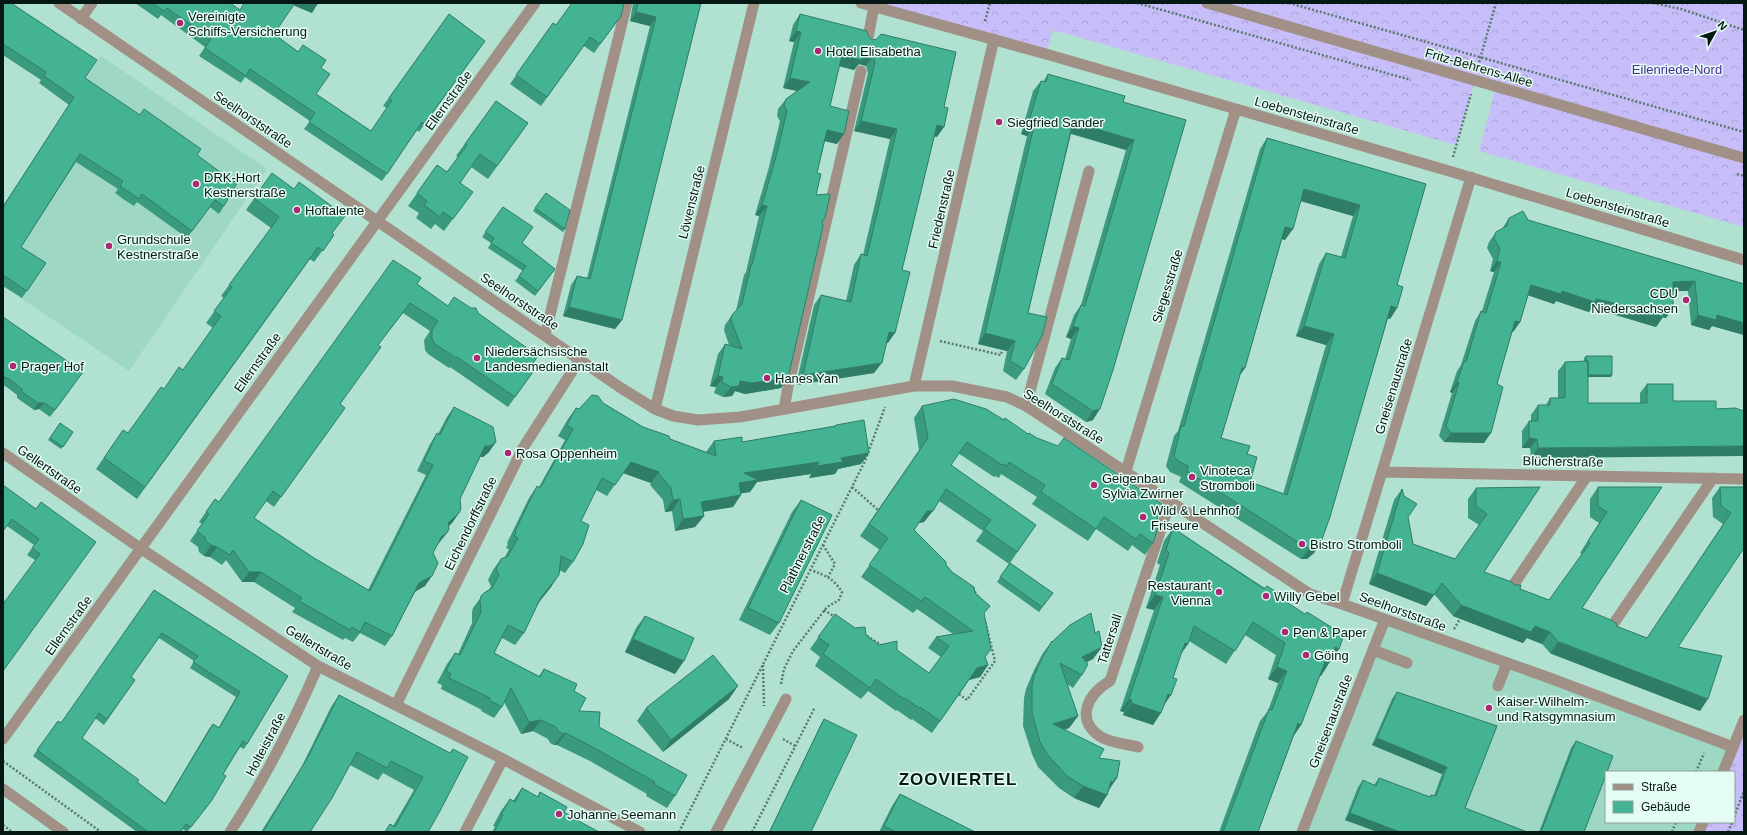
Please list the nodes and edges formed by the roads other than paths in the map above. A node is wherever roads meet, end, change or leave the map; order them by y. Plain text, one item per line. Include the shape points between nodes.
1 (59, 3) edge
2 (92, 3) edge
3 (535, 3) edge
4 (627, 3) edge
5 (754, 3) edge
6 (861, 3) edge
7 (1207, 3) edge
8 (874, 6) junction
9 (81, 19) junction
10 (994, 39) junction
11 (867, 42) edge
12 (861, 72) edge
13 (1236, 108) junction
14 (1744, 158) edge
15 (1089, 171) dead end
16 (1471, 177) junction
17 (378, 221) junction
18 (1744, 260) edge
19 (545, 335) junction
20 (580, 359) junction
21 (914, 386) junction
22 (1026, 406) junction
23 (655, 409) junction
24 (784, 409) junction
25 (3, 453) edge
26 (1126, 471) junction
27 (1382, 472) junction
28 (1587, 476) junction
29 (1713, 478) junction
30 (1744, 479) edge
31 (1170, 502) junction
32 (140, 548) junction
33 (1510, 590) edge
34 (1342, 604) junction
35 (1385, 619) junction
36 (1610, 629) edge
37 (1373, 650) junction
38 (1407, 663) dead end
39 (1507, 663) junction
40 (318, 666) junction
41 (1498, 686) dead end
42 (786, 699) road end
43 (396, 705) junction
44 (1744, 720) edge
45 (3, 739) edge
46 (1138, 747) dead end
47 (1733, 747) junction
48 (503, 759) junction
49 (1723, 771) edge
50 (3, 789) edge
51 (63, 832) edge
52 (230, 832) edge
53 (465, 832) edge
54 (640, 832) edge
55 (716, 832) edge
56 (1302, 832) edge

1 - 9 street, Seelhorststraße
2 - 9 street
3 - 17 street, Ellernstraße
4 - 19 street
5 - 23 street, Löwenstraße
6 - 8 street, Loebensteinstraße
7 - 14 street, Fritz-Behrens-Allee
8 - 10 street, Loebensteinstraße
8 - 11 street
9 - 17 street, Seelhorststraße
10 - 13 street, Loebensteinstraße
10 - 21 street, Friedenstraße
12 - 24 street
13 - 16 street, Loebensteinstraße
13 - 26 street, Siegesstraße
15 - 22 street
16 - 18 street, Loebensteinstraße
16 - 27 street, Gneisenaustraße
17 - 19 street, Seelhorststraße
17 - 32 street, Ellernstraße
19 - 20 street, Seelhorststraße
20 - 23 street, Seelhorststraße
20 - 43 street, Eichendorffstraße via 522,448
21 - 22 street, Seelhorststraße via 952,386 1007,397
21 - 24 street, Seelhorststraße
22 - 26 street, Seelhorststraße
23 - 24 street, Seelhorststraße via 673,416 698,420 740,417
25 - 32 street, Gellertstraße
26 - 31 street, Seelhorststraße
27 - 28 street, Blücherstraße
27 - 34 street, Gneisenaustraße
28 - 29 street, Blücherstraße
28 - 33 street
29 - 30 street, Blücherstraße
29 - 36 street
31 - 34 street, Seelhorststraße via 1310,594
31 - 46 street, Tattersall via 1110,681 1100,687 1088,701 1086,715 1090,727 1102,738
32 - 40 street, Gellertstraße
32 - 45 street, Ellernstraße
34 - 35 street, Seelhorststraße
35 - 37 street, Gneisenaustraße
35 - 39 street, Seelhorststraße
37 - 38 street
37 - 56 street, Gneisenaustraße
39 - 41 street
39 - 47 street, Seelhorststraße
40 - 43 street, Gellertstraße
40 - 52 street, Holteistraße via 294,721 254,796
42 - 55 street
43 - 48 street, Gellertstraße
44 - 47 street
47 - 49 street
48 - 53 street
48 - 54 street, Gellertstraße
50 - 51 street

